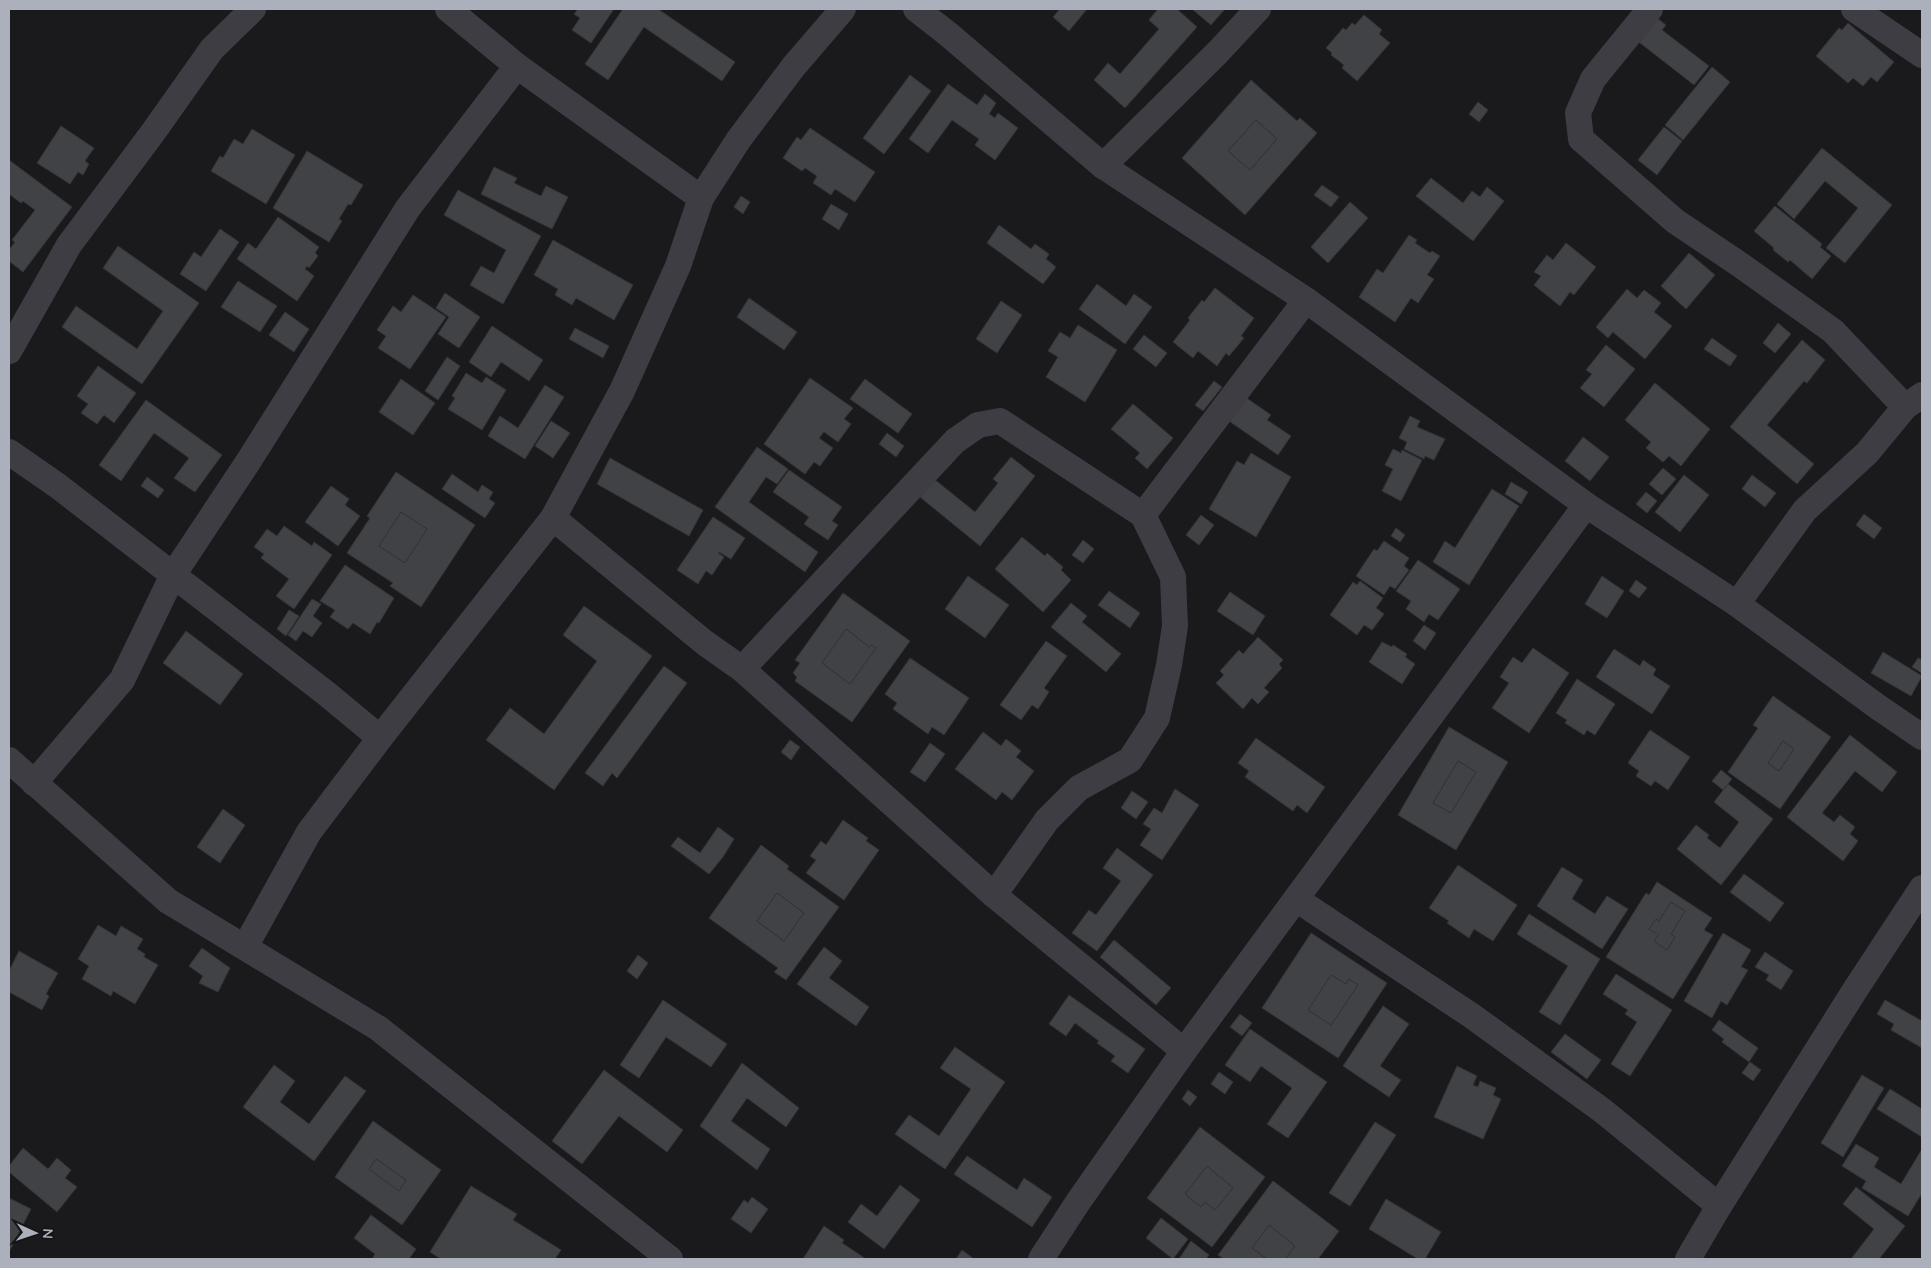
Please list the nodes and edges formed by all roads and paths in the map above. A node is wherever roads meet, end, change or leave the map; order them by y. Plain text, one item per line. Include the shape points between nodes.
1 (253, 9) edge
2 (448, 9) edge
3 (843, 9) edge
4 (916, 9) edge
5 (1258, 9) edge
6 (1650, 9) edge
7 (1854, 9) edge
8 (1922, 55) edge
9 (517, 66) junction
10 (1103, 166) junction
11 (701, 198) junction
12 (1306, 300) junction
13 (9, 351) edge
14 (1914, 401) edge
15 (9, 452) edge
16 (1586, 505) junction
17 (1143, 515) junction
18 (553, 518) junction
19 (173, 575) junction
20 (1737, 604) junction
21 (742, 669) junction
22 (1922, 737) edge
23 (380, 738) junction
24 (9, 760) edge
25 (34, 783) junction
26 (1922, 888) edge
27 (994, 895) junction
28 (1296, 899) junction
29 (245, 947) junction
30 (1184, 1051) junction
31 (1718, 1206) junction
32 (670, 1259) edge
33 (1041, 1259) edge
34 (1688, 1259) edge

1 - 13 street via 212,49 69,245
2 - 9 street
3 - 11 street via 794,66 739,139
4 - 10 street
5 - 10 street
6 - 14 street via 1593,79 1578,113 1581,139 1675,221 1833,331
7 - 8 street
9 - 11 street
9 - 19 street via 408,208
10 - 12 street
11 - 18 street via 678,266 622,391
12 - 16 street
12 - 17 street
14 - 20 street via 1867,452 1805,510
15 - 19 street
16 - 20 street
16 - 28 street
17 - 21 street via 1000,421 978,425 955,441
17 - 27 street via 1173,577 1175,626 1157,718 1130,760 1079,788 1047,820
18 - 21 street via 705,643
18 - 23 street
19 - 23 street
19 - 25 street via 122,680
20 - 22 street
21 - 27 street
23 - 29 street via 309,832
24 - 25 street
25 - 29 street via 168,901
26 - 31 street
27 - 30 street
28 - 30 street
28 - 31 street via 1472,1016 1587,1100
29 - 32 street via 378,1028
30 - 33 street
31 - 34 street

